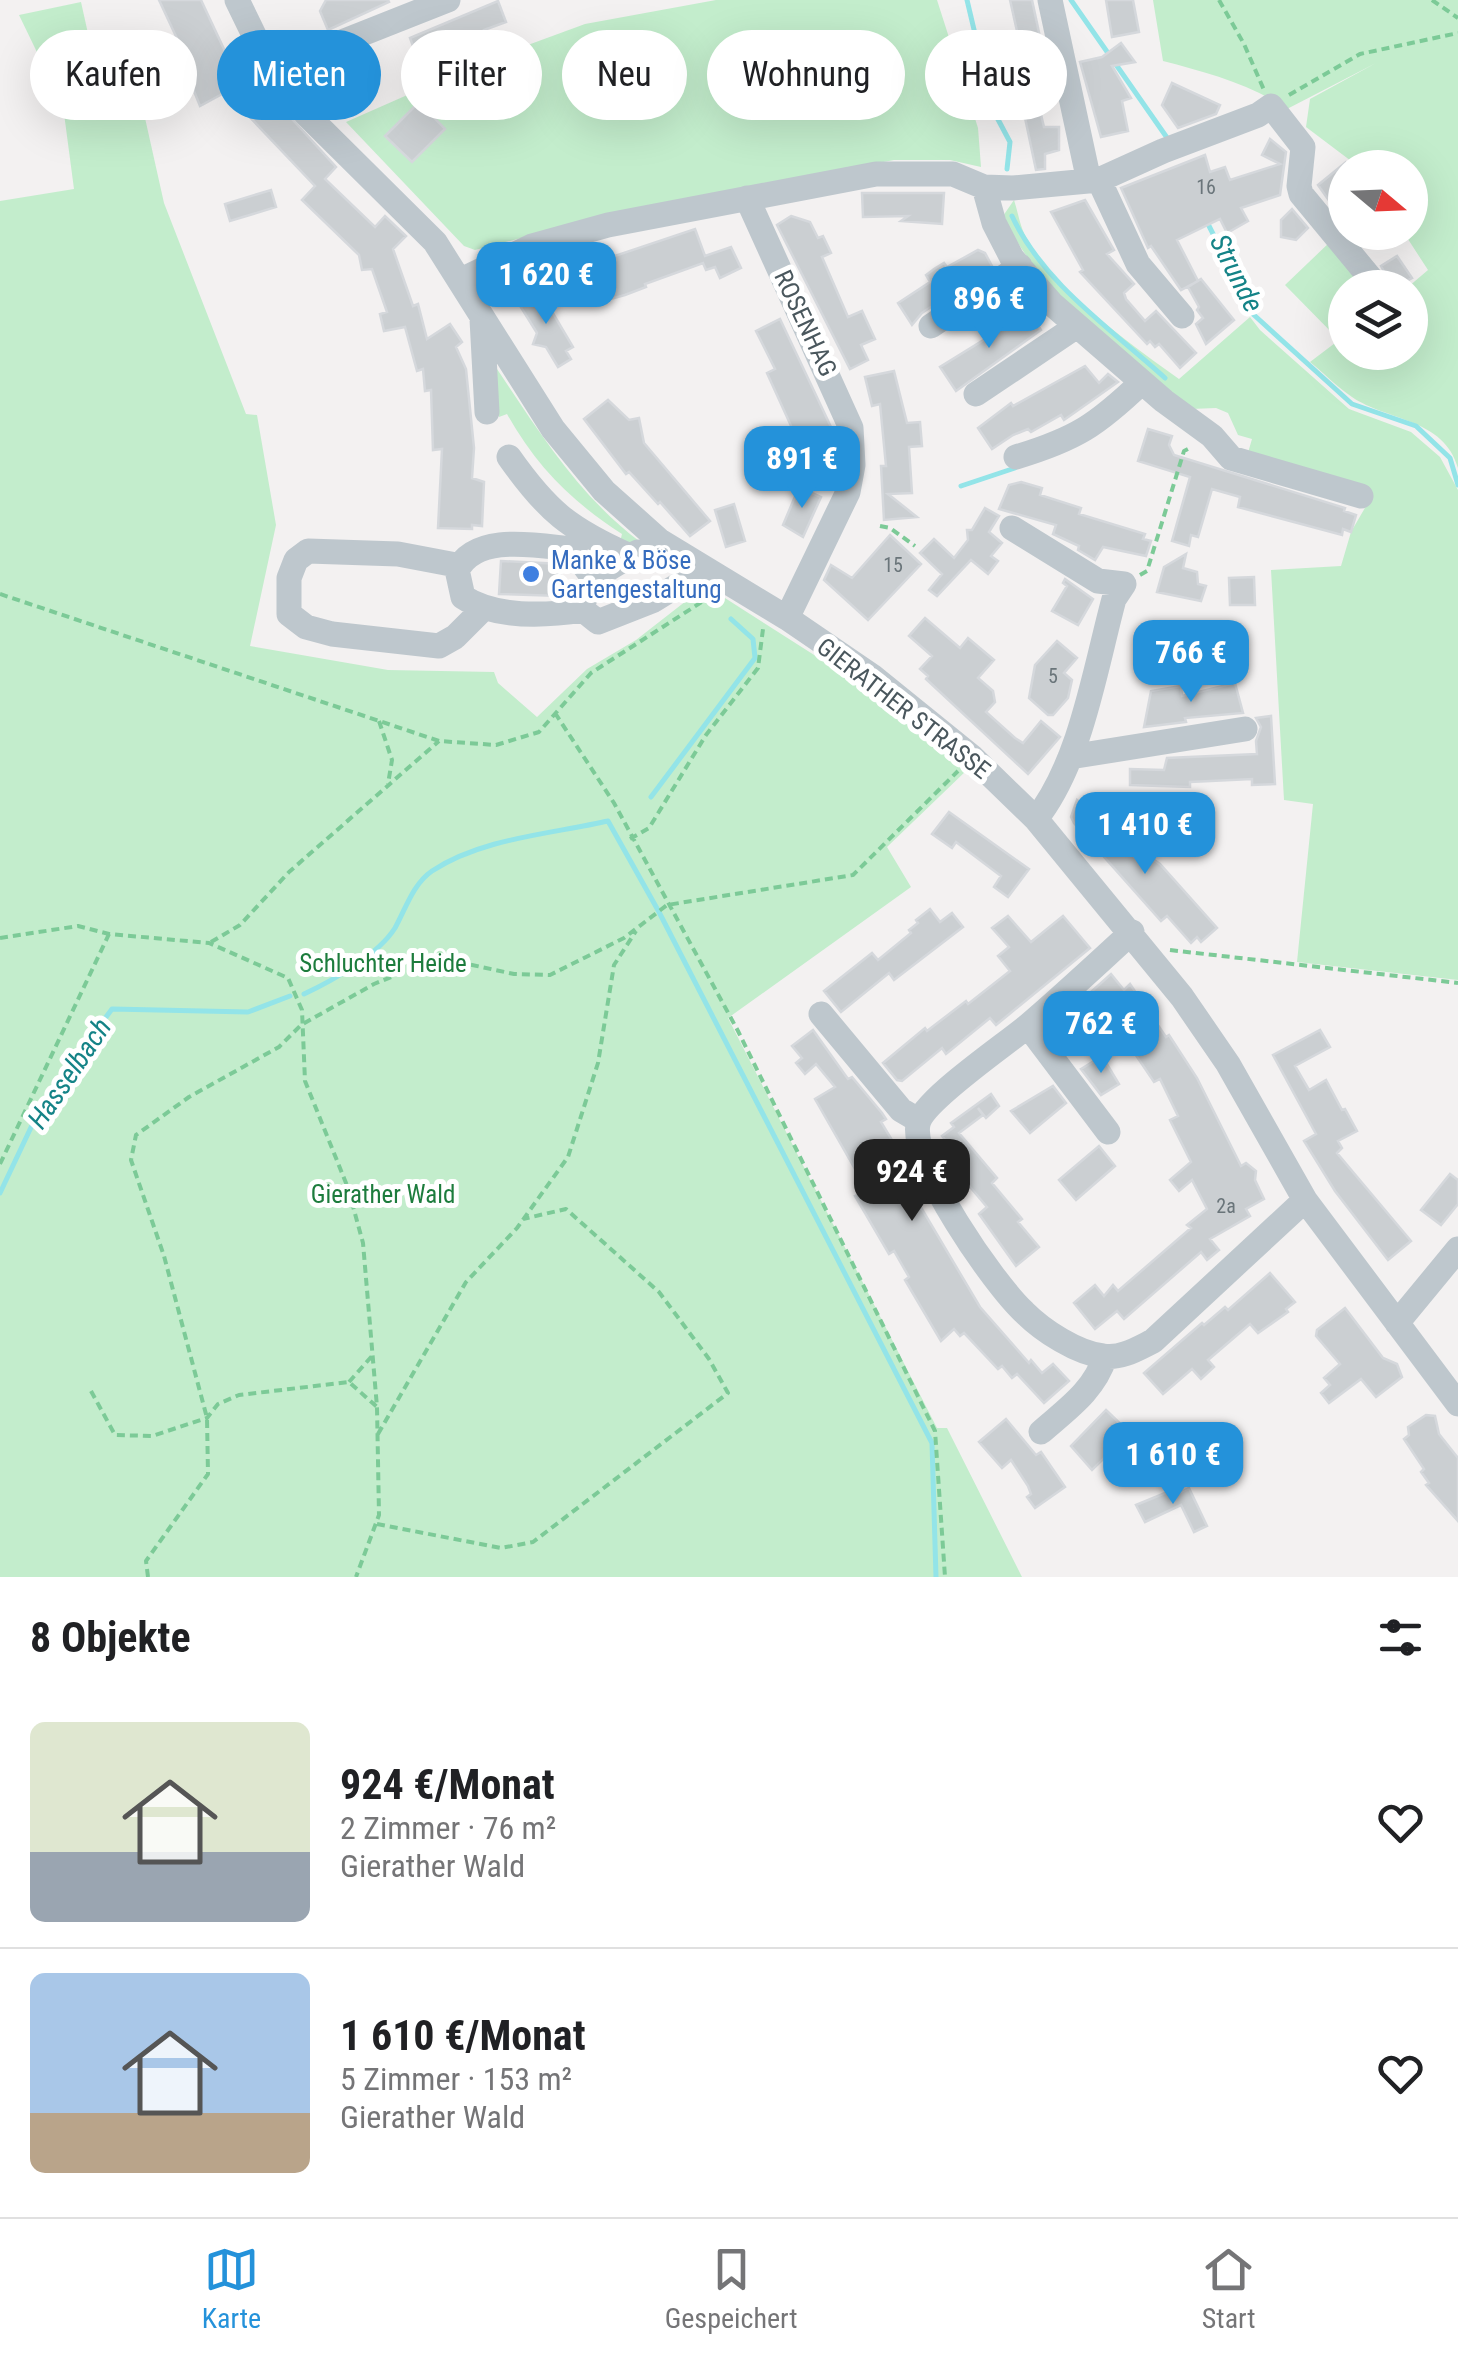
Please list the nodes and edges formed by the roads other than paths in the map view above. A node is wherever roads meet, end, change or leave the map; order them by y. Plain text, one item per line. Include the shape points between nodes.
1 (237, 0) edge
2 (448, 0) edge
3 (1050, 0) edge
4 (252, 30) edge
5 (372, 30) edge
6 (312, 120) edge
7 (1094, 181) junction
8 (984, 188) junction
9 (746, 198) junction
10 (1020, 266) junction
11 (1364, 270) edge
12 (461, 280) junction
13 (482, 314) junction
14 (1182, 316) dead end
15 (932, 326) dead end
16 (1077, 326) junction
17 (1142, 382) junction
18 (976, 394) dead end
19 (487, 412) dead end
20 (509, 457) dead end
21 (1016, 457) dead end
22 (1361, 496) dead end
23 (1012, 528) dead end
24 (660, 541) junction
25 (630, 556) junction
26 (704, 569) junction
27 (458, 571) junction
28 (593, 578) junction
29 (483, 609) junction
30 (583, 610) junction
31 (776, 612) junction
32 (1245, 730) dead end
33 (1070, 757) junction
34 (1036, 820) junction
35 (1132, 932) junction
36 (821, 1014) dead end
37 (1028, 1026) junction
38 (918, 1120) junction
39 (1108, 1132) dead end
40 (1305, 1200) junction
41 (1458, 1250) edge
42 (1397, 1323) junction
43 (1105, 1357) junction
44 (1458, 1404) edge
45 (1041, 1432) dead end

1 - 4 street, GIERATHER STRASSE
2 - 5 street
3 - 7 street
6 - 12 street, GIERATHER STRASSE via 435,242
7 - 8 street
7 - 11 street via 1271,106 1303,147 1302,194
7 - 14 street via 1138,264
8 - 9 street via 953,174 876,174
8 - 10 street via 994,223
9 - 12 street via 532,246
9 - 31 street, ROSENHAG via 851,428 854,465 848,492
10 - 15 street
10 - 16 street
12 - 13 street, GIERATHER STRASSE
13 - 19 street, GIERATHER STRASSE
13 - 24 street, GIERATHER STRASSE via 553,429 604,491
16 - 17 street
16 - 18 street
17 - 21 street via 1068,442
17 - 22 street via 1231,458
20 - 25 street via 547,508 584,536
23 - 33 street via 1098,580 1124,584 1114,599
24 - 25 street
24 - 26 street, GIERATHER STRASSE
25 - 28 street
26 - 30 street via 622,615 598,622
26 - 31 street, GIERATHER STRASSE
27 - 28 street via 462,561 490,547 527,545 572,549
27 - 29 street via 463,597
27 - 29 street via 450,560 308,551 290,578 290,614 332,634 439,646
28 - 30 street via 584,589
29 - 30 street
31 - 34 street, GIERATHER STRASSE via 872,676 972,757
32 - 33 street
33 - 34 street
34 - 35 street, GIERATHER STRASSE
35 - 37 street
35 - 40 street, GIERATHER STRASSE via 1228,1064
36 - 38 street via 901,1110
37 - 38 street
37 - 39 street
38 - 43 street via 917,1144 928,1171 1003,1290 1063,1340
40 - 42 street, GIERATHER STRASSE
40 - 43 street via 1153,1341
41 - 42 street
42 - 44 street, GIERATHER STRASSE
43 - 45 street via 1098,1379

